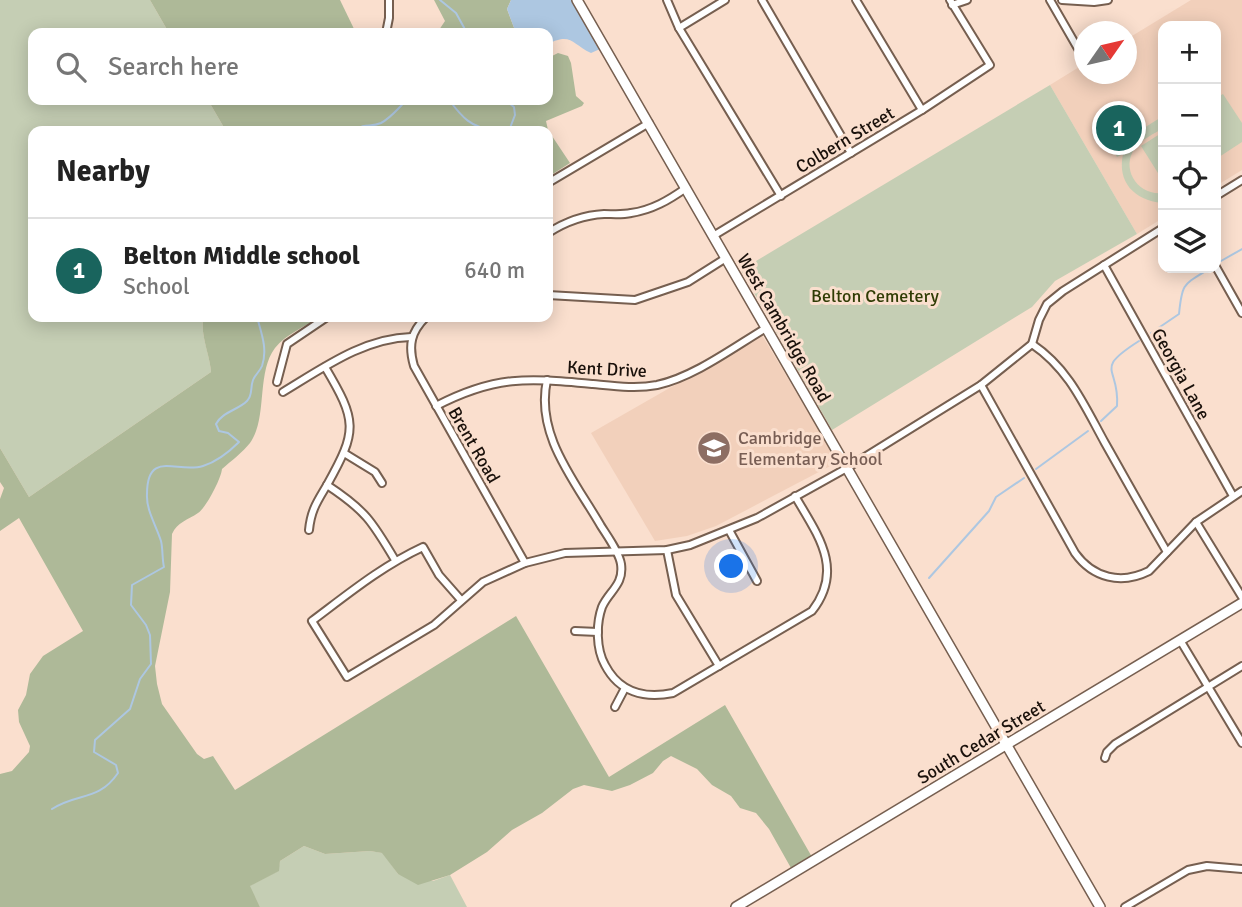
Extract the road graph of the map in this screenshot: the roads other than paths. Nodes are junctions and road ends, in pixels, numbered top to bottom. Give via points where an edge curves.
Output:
1 (389, 0) edge
2 (577, 0) edge
3 (667, 0) edge
4 (725, 0) edge
5 (762, 0) edge
6 (856, 0) edge
7 (967, 0) edge
8 (1051, 0) edge
9 (1062, 0) edge
10 (1108, 0) edge
11 (951, 2) edge
12 (387, 28) edge
13 (679, 28) junction
14 (1074, 41) edge
15 (922, 110) junction
16 (649, 122) junction
17 (851, 153) junction
18 (553, 180) edge
19 (1242, 180) edge
20 (686, 188) junction
21 (1221, 193) edge
22 (781, 196) junction
23 (553, 231) edge
24 (1158, 231) edge
25 (713, 236) junction
26 (726, 258) junction
27 (1104, 265) junction
28 (1219, 273) edge
29 (553, 295) edge
30 (1242, 313) edge
31 (320, 322) edge
32 (422, 322) edge
33 (766, 328) junction
34 (411, 337) junction
35 (1032, 344) junction
36 (325, 367) junction
37 (547, 380) junction
38 (277, 382) dead end
39 (981, 385) junction
40 (283, 392) dead end
41 (436, 406) junction
42 (344, 453) junction
43 (847, 468) junction
44 (382, 483) dead end
45 (327, 485) junction
46 (1242, 491) edge
47 (795, 496) junction
48 (1233, 496) junction
49 (1196, 522) junction
50 (309, 530) dead end
51 (729, 530) junction
52 (667, 550) junction
53 (1167, 552) junction
54 (616, 553) junction
55 (395, 560) junction
56 (525, 563) junction
57 (757, 581) dead end
58 (461, 600) junction
59 (1242, 600) edge
60 (575, 631) dead end
61 (598, 632) junction
62 (1180, 640) junction
63 (719, 666) junction
64 (1242, 666) edge
65 (1208, 687) junction
66 (625, 688) junction
67 (615, 707) dead end
68 (1242, 743) edge
69 (1006, 745) junction
70 (1105, 758) dead end
71 (1242, 869) edge
72 (736, 907) edge
73 (1100, 907) edge
74 (1125, 907) edge

1 - 12 street
2 - 16 street, West Cambridge Road
3 - 13 street
4 - 13 street
5 - 17 street
6 - 15 street
7 - 11 street
8 - 14 street
9 - 10 street
11 - 15 street, Colbern Street via 990,65
13 - 22 street
15 - 17 street, Colbern Street
16 - 18 street
16 - 20 street, West Cambridge Road
17 - 22 street, Colbern Street
19 - 21 street
20 - 23 street via 648,209 583,217
20 - 25 street, West Cambridge Road
22 - 25 street, Colbern Street
24 - 27 street
25 - 26 street, West Cambridge Road
26 - 29 street via 688,282 635,300
26 - 33 street, West Cambridge Road
27 - 35 street via 1047,304
27 - 48 street, Georgia Lane
28 - 30 street
31 - 38 street via 287,344
32 - 34 street
33 - 37 street, Kent Drive via 684,376 658,385
33 - 43 street, West Cambridge Road
34 - 36 street via 375,342
34 - 41 street, Brent Road via 414,366
35 - 39 street
35 - 53 street via 1060,367 1079,392
36 - 40 street
36 - 42 street via 350,414
37 - 41 street, Kent Drive via 487,385
37 - 54 street via 544,410 553,444
39 - 43 street
39 - 53 street via 1086,566 1112,578 1131,578 1149,571
41 - 56 street, Brent Road
42 - 44 street via 375,472
42 - 45 street
43 - 47 street
43 - 69 street, West Cambridge Road
45 - 50 street via 311,513
45 - 55 street via 369,517
46 - 48 street
47 - 51 street
47 - 63 street via 820,539 827,563 821,597 812,611
48 - 49 street
49 - 53 street
49 - 59 street
51 - 52 street
51 - 57 street
52 - 54 street
52 - 63 street via 676,595
54 - 56 street via 578,552
54 - 61 street via 621,564 619,582 602,607
55 - 58 street via 423,547
55 - 58 street via 312,621 347,677 434,625
56 - 58 street via 494,576
59 - 62 street, South Cedar Street
60 - 61 street
61 - 66 street via 605,666
62 - 65 street
62 - 69 street, South Cedar Street
63 - 66 street via 673,693 650,695
64 - 65 street
65 - 68 street
65 - 70 street via 1115,744
66 - 67 street
69 - 72 street, South Cedar Street
69 - 73 street, West Cambridge Road
71 - 74 street via 1207,866 1188,870

